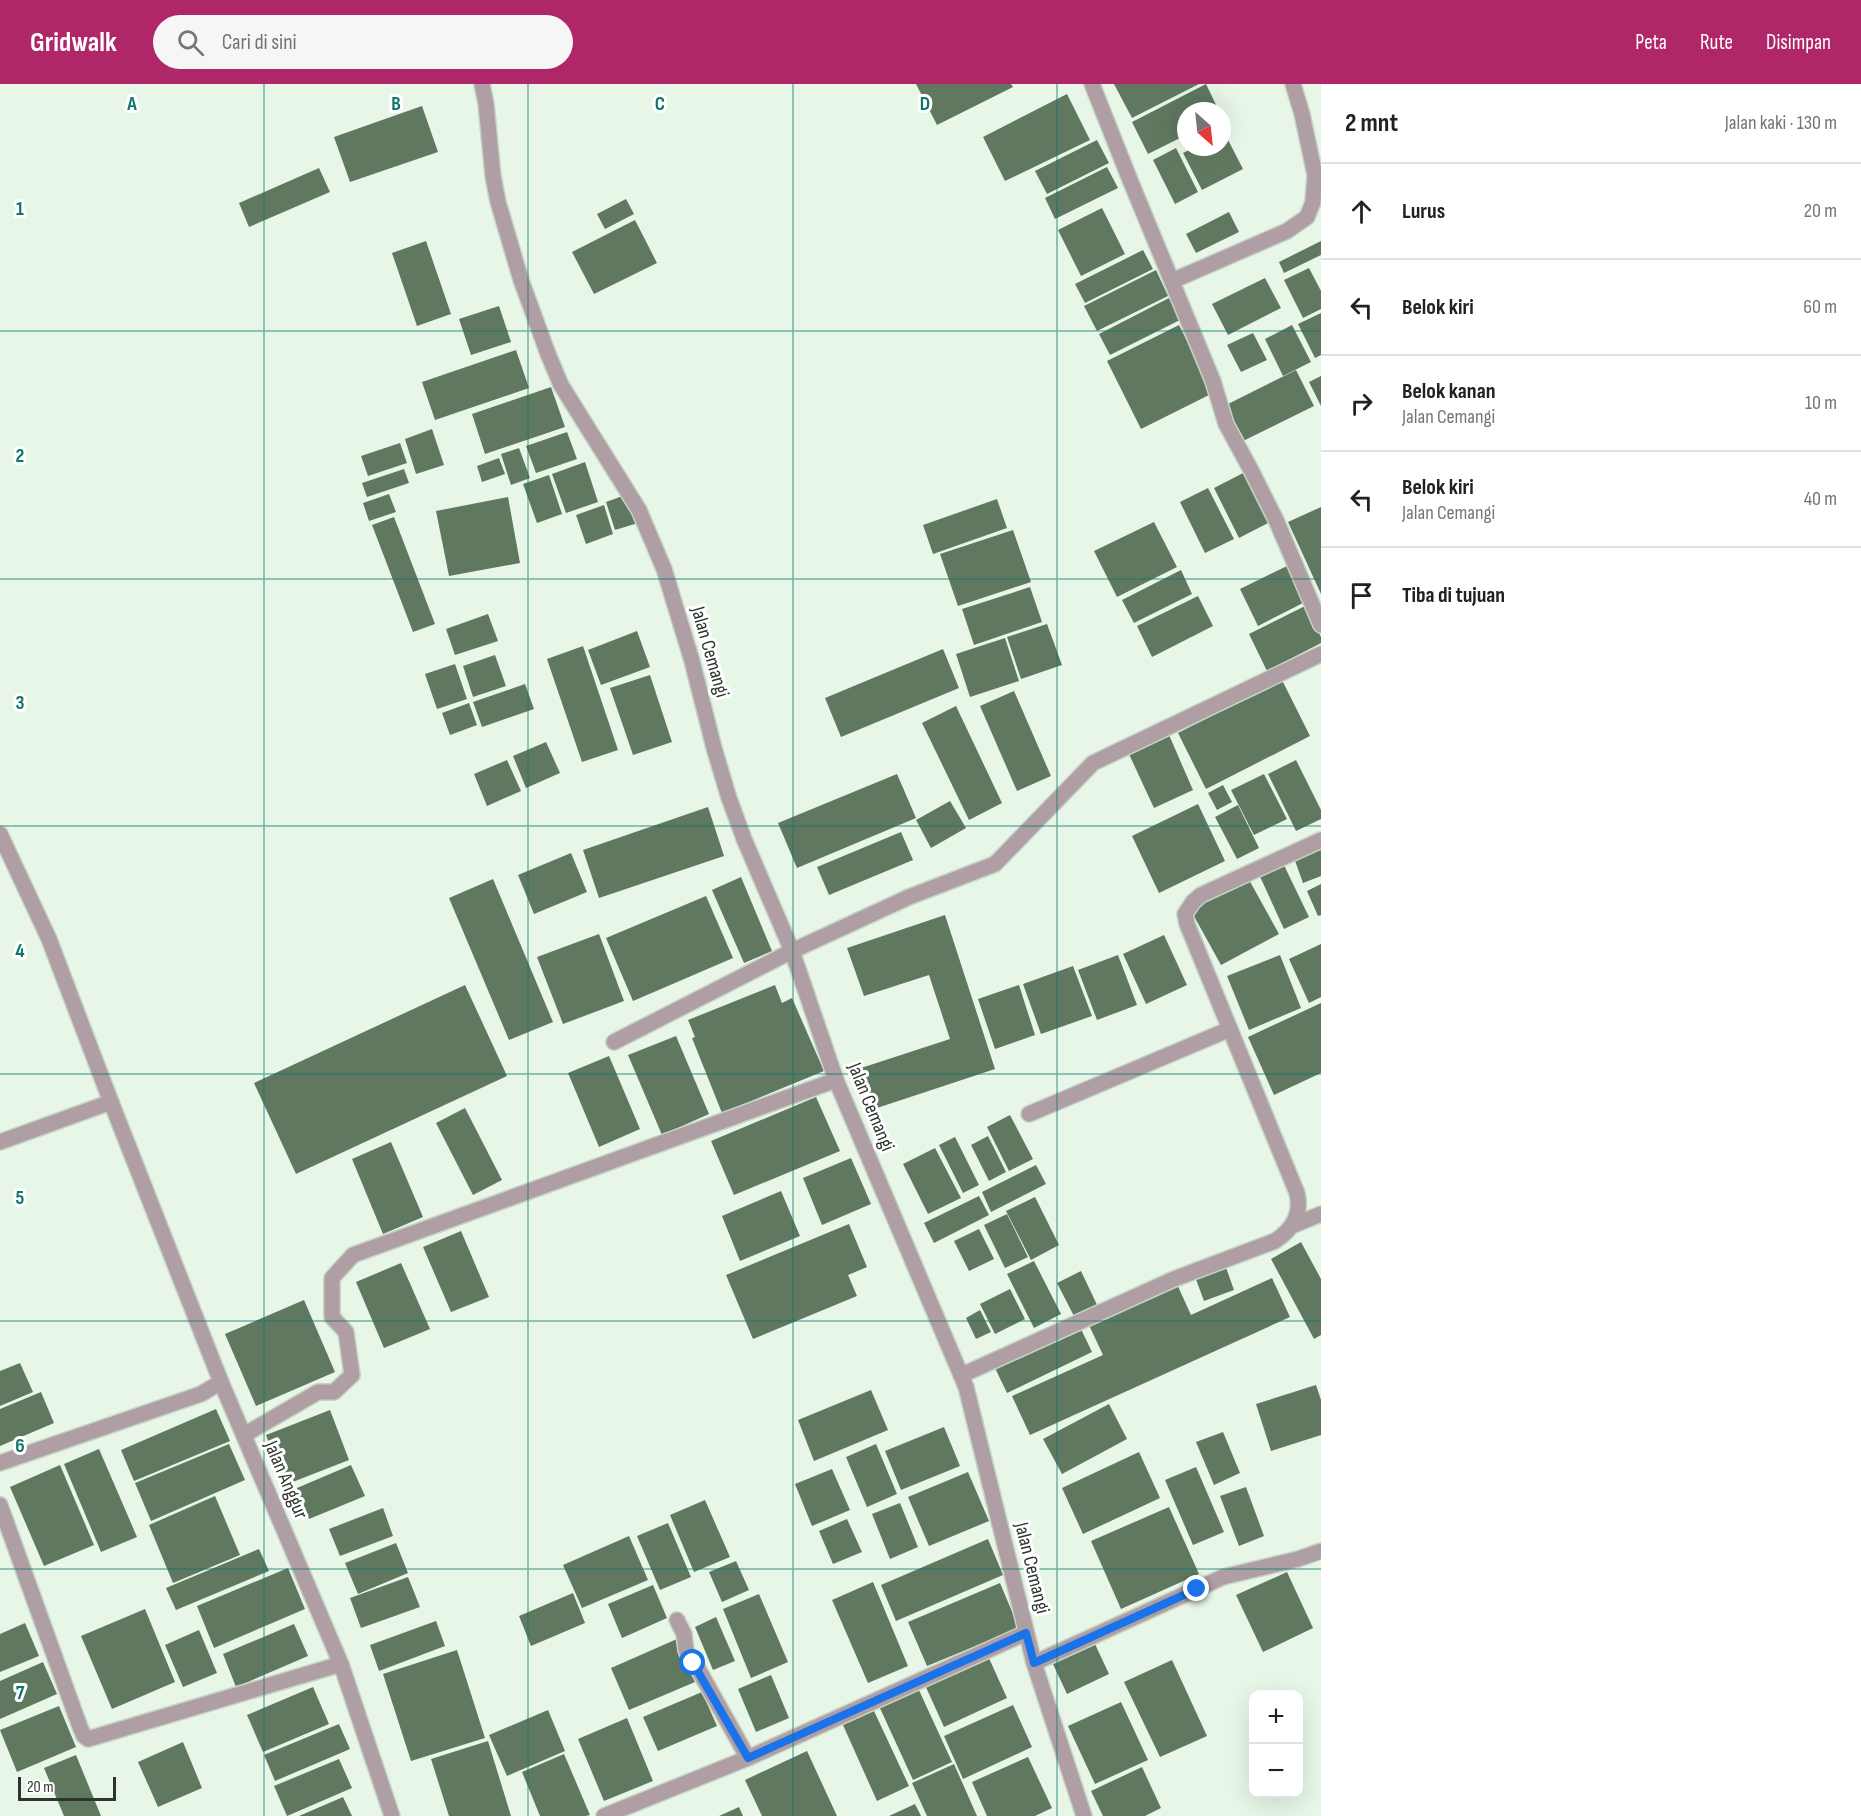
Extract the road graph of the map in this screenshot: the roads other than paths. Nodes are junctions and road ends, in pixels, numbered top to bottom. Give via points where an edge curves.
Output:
1 (482, 84) edge
2 (1092, 84) edge
3 (1293, 84) edge
4 (1172, 281) junction
5 (1321, 626) edge
6 (1321, 654) edge
7 (0, 834) edge
8 (1321, 840) edge
9 (792, 951) junction
10 (1230, 1029) junction
11 (614, 1042) dead end
12 (836, 1080) junction
13 (111, 1102) junction
14 (1029, 1114) dead end
15 (0, 1142) edge
16 (1321, 1214) edge
17 (1294, 1225) junction
18 (962, 1375) junction
19 (221, 1382) junction
20 (244, 1434) junction
21 (0, 1463) edge
22 (0, 1505) edge
23 (1321, 1551) edge
24 (677, 1620) dead end
25 (1026, 1633) junction
26 (1034, 1663) junction
27 (341, 1664) junction
28 (748, 1758) junction
29 (392, 1816) edge
30 (604, 1816) edge
31 (1084, 1816) edge

1 - 9 street, Jalan Cemangi via 498,202 520,280 561,385 639,510 664,569 729,798
2 - 4 street
3 - 4 street via 1315,175 1313,202 1307,217 1287,231
4 - 5 street via 1213,381 1226,424 1276,520
6 - 9 street via 1093,763 995,864 909,897
7 - 13 street, Jalan Anggur via 49,939
8 - 10 street via 1201,895 1185,914
9 - 11 street
9 - 12 street, Jalan Cemangi
10 - 14 street
10 - 17 street via 1297,1192
12 - 18 street, Jalan Cemangi
12 - 20 street via 353,1255 332,1278 332,1317 346,1332 352,1375 334,1392 318,1392
13 - 15 street
13 - 19 street, Jalan Anggur
16 - 17 street
17 - 18 street via 1275,1241 1174,1279
18 - 25 street, Jalan Cemangi
19 - 20 street, Jalan Anggur
19 - 21 street via 201,1394
20 - 27 street, Jalan Anggur
22 - 27 street via 80,1727 88,1739
23 - 26 street via 1223,1577
24 - 28 street via 691,1661
25 - 26 street, Jalan Cemangi
25 - 28 street
26 - 31 street, Jalan Cemangi
27 - 29 street, Jalan Anggur
28 - 30 street

